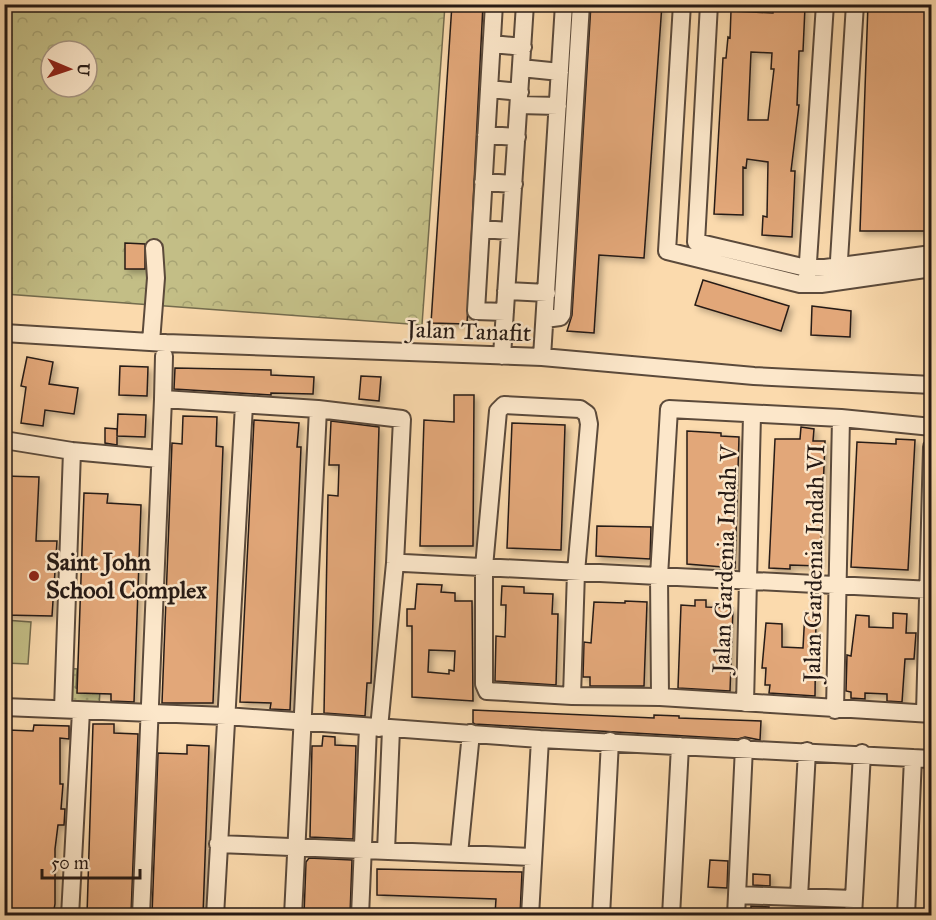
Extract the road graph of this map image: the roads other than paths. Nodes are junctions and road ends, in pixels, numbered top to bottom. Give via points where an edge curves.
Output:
1 (494, 4) edge
2 (525, 4) edge
3 (564, 4) edge
4 (581, 4) edge
5 (682, 4) edge
6 (709, 4) edge
7 (825, 4) edge
8 (855, 4) edge
9 (492, 44) junction
10 (561, 45) junction
11 (523, 47) junction
12 (579, 47) junction
13 (521, 68) junction
14 (560, 72) junction
15 (489, 89) junction
16 (576, 95) junction
17 (519, 99) junction
18 (558, 100) junction
19 (486, 135) junction
20 (517, 137) junction
21 (483, 182) junction
22 (514, 184) junction
23 (481, 229) junction
24 (510, 231) junction
25 (696, 242) junction
26 (154, 248) dead end
27 (667, 251) junction
28 (932, 254) edge
29 (932, 268) edge
30 (838, 273) junction
31 (478, 274) junction
32 (556, 276) junction
33 (808, 276) junction
34 (507, 283) junction
35 (546, 293) junction
36 (505, 312) junction
37 (545, 319) junction
38 (4, 333) edge
39 (151, 342) junction
40 (164, 356) dead end
41 (502, 356) junction
42 (542, 357) junction
43 (932, 385) edge
44 (163, 399) junction
45 (244, 405) junction
46 (318, 409) junction
47 (752, 415) junction
48 (841, 418) junction
49 (932, 427) edge
50 (4, 440) edge
51 (932, 447) edge
52 (72, 451) junction
53 (159, 459) junction
54 (404, 563) dead end
55 (484, 567) junction
56 (576, 572) junction
57 (659, 576) junction
58 (748, 581) junction
59 (837, 585) junction
60 (929, 590) edge
61 (572, 696) junction
62 (660, 697) junction
63 (745, 703) junction
64 (4, 707) edge
65 (63, 710) junction
66 (835, 710) junction
67 (81, 711) junction
68 (928, 713) edge
69 (148, 714) junction
70 (226, 716) junction
71 (304, 723) junction
72 (380, 728) junction
73 (471, 733) junction
74 (540, 739) junction
75 (610, 746) junction
76 (680, 746) junction
77 (744, 747) junction
78 (807, 751) junction
79 (862, 753) junction
80 (913, 758) junction
81 (932, 759) edge
82 (218, 844) junction
83 (297, 847) junction
84 (363, 851) junction
85 (386, 851) junction
86 (459, 854) junction
87 (532, 857) junction
88 (737, 895) junction
89 (799, 897) junction
90 (853, 907) edge
91 (70, 915) edge
92 (141, 915) edge
93 (215, 915) edge
94 (293, 915) edge
95 (360, 915) edge
96 (530, 915) edge
97 (601, 915) edge
98 (670, 915) edge
99 (736, 915) edge
100 (906, 915) edge

1 - 9 street
2 - 11 street
3 - 10 street
4 - 12 street
5 - 27 street
6 - 25 street
7 - 33 street
8 - 30 street
9 - 11 street
9 - 15 street
10 - 12 street
10 - 14 street
11 - 13 street
12 - 16 street
13 - 14 street
13 - 17 street
14 - 18 street
15 - 17 street
15 - 19 street
16 - 18 street
16 - 32 street
17 - 18 street
17 - 20 street
18 - 32 street
19 - 20 street
19 - 21 street
20 - 22 street
21 - 22 street
21 - 23 street
22 - 24 street
23 - 24 street
23 - 31 street
24 - 34 street
25 - 27 street
25 - 33 street
26 - 39 street
27 - 33 street
28 - 30 street
29 - 30 street
30 - 33 street
31 - 34 street
31 - 36 street via 476,311
32 - 35 street
32 - 37 street via 562,314
34 - 35 street
34 - 36 street
35 - 37 street
36 - 41 street
37 - 42 street
38 - 39 street, Jalan Tanafit
39 - 41 street, Jalan Tanafit
40 - 44 street
41 - 42 street, Jalan Tanafit
42 - 43 street, Jalan Tanafit via 754,376
44 - 45 street
44 - 53 street
45 - 46 street
45 - 70 street
46 - 71 street
46 - 72 street via 398,418 403,423
47 - 48 street
47 - 57 street via 669,409
47 - 58 street, Jalan Gardenia Indah V
48 - 49 street
48 - 59 street, Jalan Gardenia Indah VI
50 - 52 street
51 - 60 street
52 - 53 street
52 - 65 street
53 - 69 street
54 - 55 street
55 - 56 street
55 - 56 street via 498,411 504,405 580,409 587,414 590,424
55 - 61 street via 487,691
56 - 57 street
56 - 61 street
57 - 58 street
57 - 62 street
58 - 59 street
58 - 63 street, Jalan Gardenia Indah V
59 - 60 street
59 - 66 street, Jalan Gardenia Indah VI
60 - 68 street
61 - 62 street
62 - 63 street
63 - 66 street
64 - 65 street
65 - 67 street
66 - 68 street
67 - 69 street
67 - 91 street
69 - 70 street
69 - 92 street
70 - 71 street
70 - 82 street
71 - 72 street
71 - 83 street
72 - 73 street
72 - 84 street
72 - 85 street
73 - 74 street
73 - 86 street
74 - 75 street
74 - 87 street
75 - 76 street
75 - 97 street
76 - 77 street
76 - 98 street
77 - 78 street
77 - 88 street
78 - 79 street
78 - 89 street
79 - 80 street
79 - 90 street
80 - 81 street
80 - 100 street
82 - 83 street
82 - 93 street
83 - 84 street
83 - 94 street
84 - 85 street
84 - 95 street
85 - 86 street
86 - 87 street
87 - 96 street
88 - 89 street
88 - 99 street
89 - 90 street

